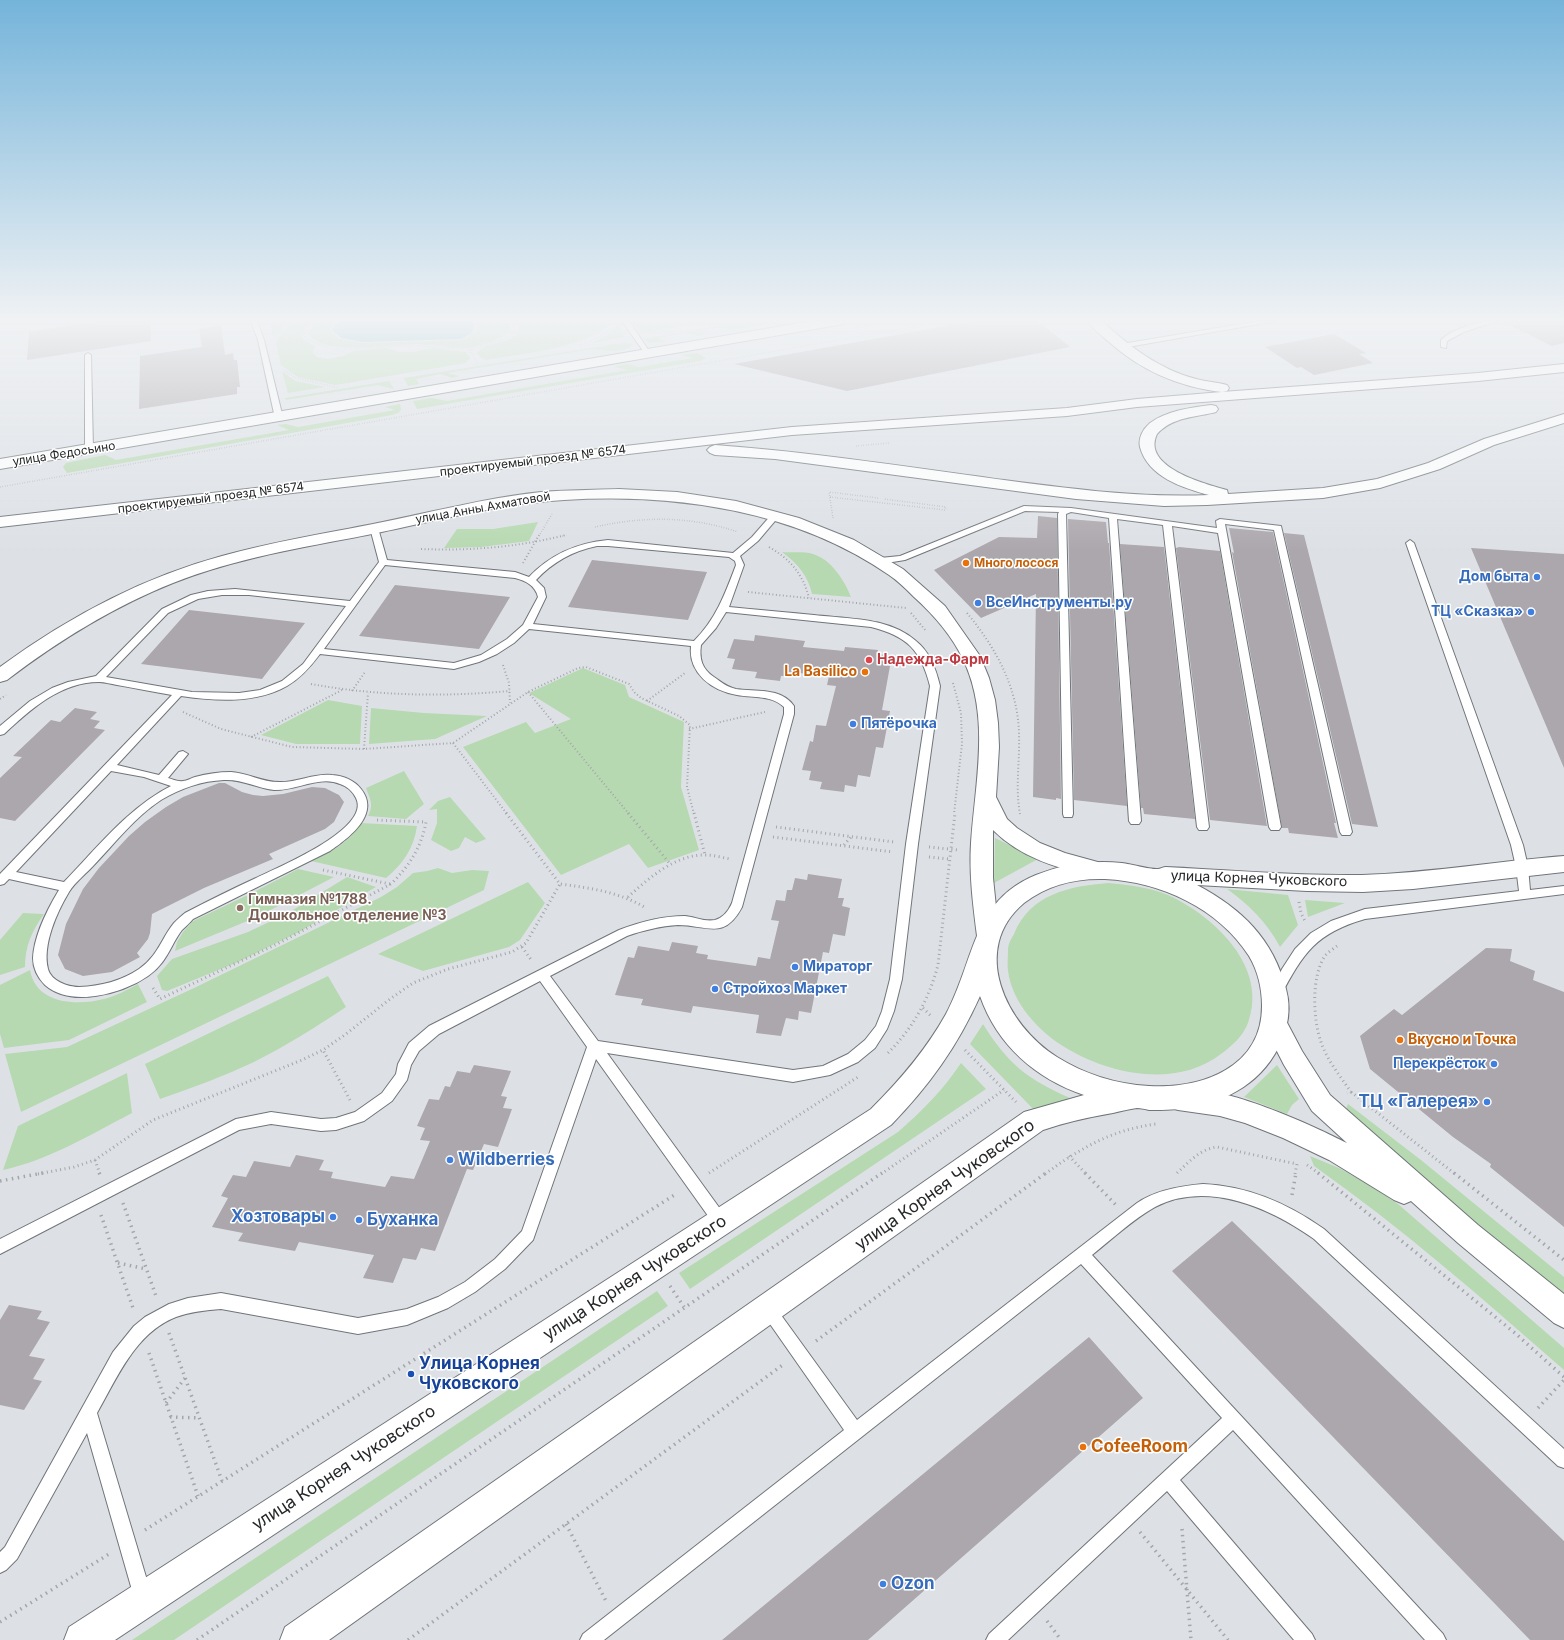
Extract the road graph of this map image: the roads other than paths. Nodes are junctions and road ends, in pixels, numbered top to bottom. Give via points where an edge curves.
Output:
1 (88, 398) edge
2 (274, 398) edge
3 (397, 398) edge
4 (1148, 398) edge
5 (1207, 398) edge
6 (1335, 398) edge
7 (1137, 403) junction
8 (1225, 406) junction
9 (1067, 412) junction
10 (279, 418) junction
11 (1564, 418) edge
12 (641, 448) junction
13 (89, 450) junction
14 (0, 464) edge
15 (1246, 497) junction
16 (1064, 510) junction
17 (776, 515) junction
18 (1114, 516) junction
19 (0, 522) edge
20 (1167, 523) junction
21 (374, 528) junction
22 (1222, 531) junction
23 (1410, 543) dead end
24 (734, 556) junction
25 (880, 561) junction
26 (383, 562) junction
27 (531, 580) junction
28 (352, 604) junction
29 (724, 609) junction
30 (527, 626) junction
31 (696, 644) junction
32 (318, 650) junction
33 (0, 676) edge
34 (99, 679) junction
35 (180, 692) junction
36 (0, 732) edge
37 (183, 754) dead end
38 (109, 767) junction
39 (161, 778) junction
40 (182, 785) junction
41 (985, 796) junction
42 (1068, 814) dead end
43 (1135, 821) dead end
44 (1204, 827) dead end
45 (1274, 827) dead end
46 (1346, 832) dead end
47 (1564, 864) edge
48 (1522, 867) junction
49 (1097, 870) junction
50 (1145, 875) junction
51 (3, 877) edge
52 (66, 887) junction
53 (1564, 890) edge
54 (1525, 894) junction
55 (986, 943) junction
56 (542, 974) junction
57 (1275, 995) junction
58 (1274, 1022) junction
59 (594, 1046) junction
60 (1135, 1097) junction
61 (1172, 1098) junction
62 (721, 1222) junction
63 (1468, 1234) junction
64 (0, 1247) edge
65 (1081, 1254) junction
66 (768, 1309) junction
67 (1564, 1313) edge
68 (89, 1413) junction
69 (1233, 1419) junction
70 (855, 1432) junction
71 (1564, 1460) edge
72 (1174, 1486) junction
73 (0, 1564) edge
74 (144, 1599) junction
75 (82, 1640) edge
76 (298, 1640) edge
77 (589, 1640) edge
78 (995, 1640) edge
79 (1306, 1640) edge
80 (1437, 1640) edge

1 - 13 lane
2 - 10 lane
3 - 10 main road, улица Федосьино
4 - 7 main road
5 - 7 main road, проектируемый проезд № 6574
6 - 8 main road, проектируемый проезд № 6574
7 - 9 main road, проектируемый проезд № 6574
8 - 9 main road, проектируемый проезд № 6574 via 1128,412
8 - 15 main road via 1178,416 1159,424 1148,436 1147,450 1157,465 1177,478 1205,489
9 - 12 main road, проектируемый проезд № 6574 via 792,431
10 - 13 main road, улица Федосьино
11 - 15 main road via 1489,442 1434,466 1380,483 1323,492
12 - 15 main road via 775,454 1119,498 1164,501
12 - 19 main road, проектируемый проезд № 6574
13 - 14 main road, улица Федосьино
16 - 18 lane
16 - 25 lane via 1024,508 902,558
16 - 42 lane via 1062,514
17 - 21 street, улица Анны Ахматовой via 682,497 631,493 589,494 522,499
17 - 24 lane via 755,539
17 - 25 street, улица Анны Ахматовой via 832,536
18 - 20 lane
18 - 43 lane
20 - 22 lane
20 - 44 lane
21 - 26 lane
21 - 33 street, улица Анны Ахматовой via 241,556 194,570 145,589 73,625
22 - 45 lane
22 - 46 lane via 1220,521 1278,528
23 - 48 lane via 1517,845
24 - 27 lane via 597,543 568,551 554,559
24 - 29 lane via 740,561 740,565
25 - 41 street, улица Анны Ахматовой via 915,587 941,613 962,640 975,663 981,677 987,707
26 - 27 lane via 516,575
26 - 28 lane
27 - 30 lane via 539,587 542,597
28 - 32 lane
28 - 34 lane via 234,591 201,595 165,611
29 - 31 lane via 713,627
29 - 59 lane via 888,627 913,641 927,660 936,686 896,979 888,1011 874,1039 853,1058 825,1071 793,1076
30 - 31 lane
30 - 32 lane via 506,646 494,653 454,666
31 - 56 lane via 694,654 697,664 703,674 716,685 729,690 772,695 789,706 789,714 735,911 729,918 716,925 686,921 639,927
32 - 35 lane via 306,666 291,679 265,691 224,698
34 - 35 lane
34 - 36 lane via 66,686 43,696
35 - 38 lane
37 - 39 lane
38 - 39 lane
38 - 51 lane
39 - 40 lane
40 - 52 lane via 157,798 132,818
40 - 52 lane via 203,779 232,776 244,777 265,785 281,786 313,779 338,779 351,784 362,796 363,804 358,819 337,841 188,916 178,927 161,956 144,972 122,984 97,991 74,992 55,986 43,975 39,959 41,944 54,908
41 - 49 street, улица Анны Ахматовой via 1000,824 1022,842 1044,854
41 - 55 street, улица Анны Ахматовой via 981,853
47 - 48 main road, улица Корнея Чуковского
48 - 50 main road, улица Корнея Чуковского via 1391,882 1294,883
48 - 54 lane
49 - 50 main road, улица Корнея Чуковского
49 - 55 main road, улица Корнея Чуковского via 1067,873 1028,888 999,914
50 - 57 main road, улица Корнея Чуковского via 1191,891 1243,930 1268,968
51 - 52 lane
53 - 54 lane
54 - 57 lane via 1364,914 1335,924 1320,934 1294,959
55 - 60 main road, улица Корнея Чуковского via 984,962 990,995 1000,1016 1020,1042 1048,1064 1080,1082
55 - 62 main road, улица Корнея Чуковского via 973,986 949,1034 928,1066 897,1101 881,1117
56 - 59 lane
56 - 64 lane via 434,1030 422,1039 409,1055 402,1076 387,1097 359,1117 336,1124 321,1125 271,1118 236,1125
57 - 58 main road, улица Корнея Чуковского
58 - 61 main road, улица Корнея Чуковского via 1265,1047 1247,1069 1235,1078 1206,1092
58 - 63 street via 1321,1103
59 - 62 lane
59 - 68 lane via 528,1235 500,1264 470,1288 443,1303 407,1317 358,1326 221,1301 178,1307 162,1314 128,1344
60 - 61 main road, улица Корнея Чуковского
60 - 66 main road, улица Корнея Чуковского via 1086,1105 1034,1121
61 - 63 street via 1219,1105 1297,1130 1348,1156
62 - 74 main road, улица Корнея Чуковского
63 - 67 street
65 - 69 lane
65 - 70 lane
65 - 71 lane via 1150,1202 1174,1193 1204,1190 1233,1193 1258,1200 1289,1214 1319,1234
66 - 70 lane
66 - 76 main road, улица Корнея Чуковского
68 - 73 lane via 11,1553
68 - 74 lane
69 - 72 lane
69 - 80 lane
70 - 77 lane
72 - 78 lane via 1127,1517
72 - 79 lane
74 - 75 main road, улица Корнея Чуковского

